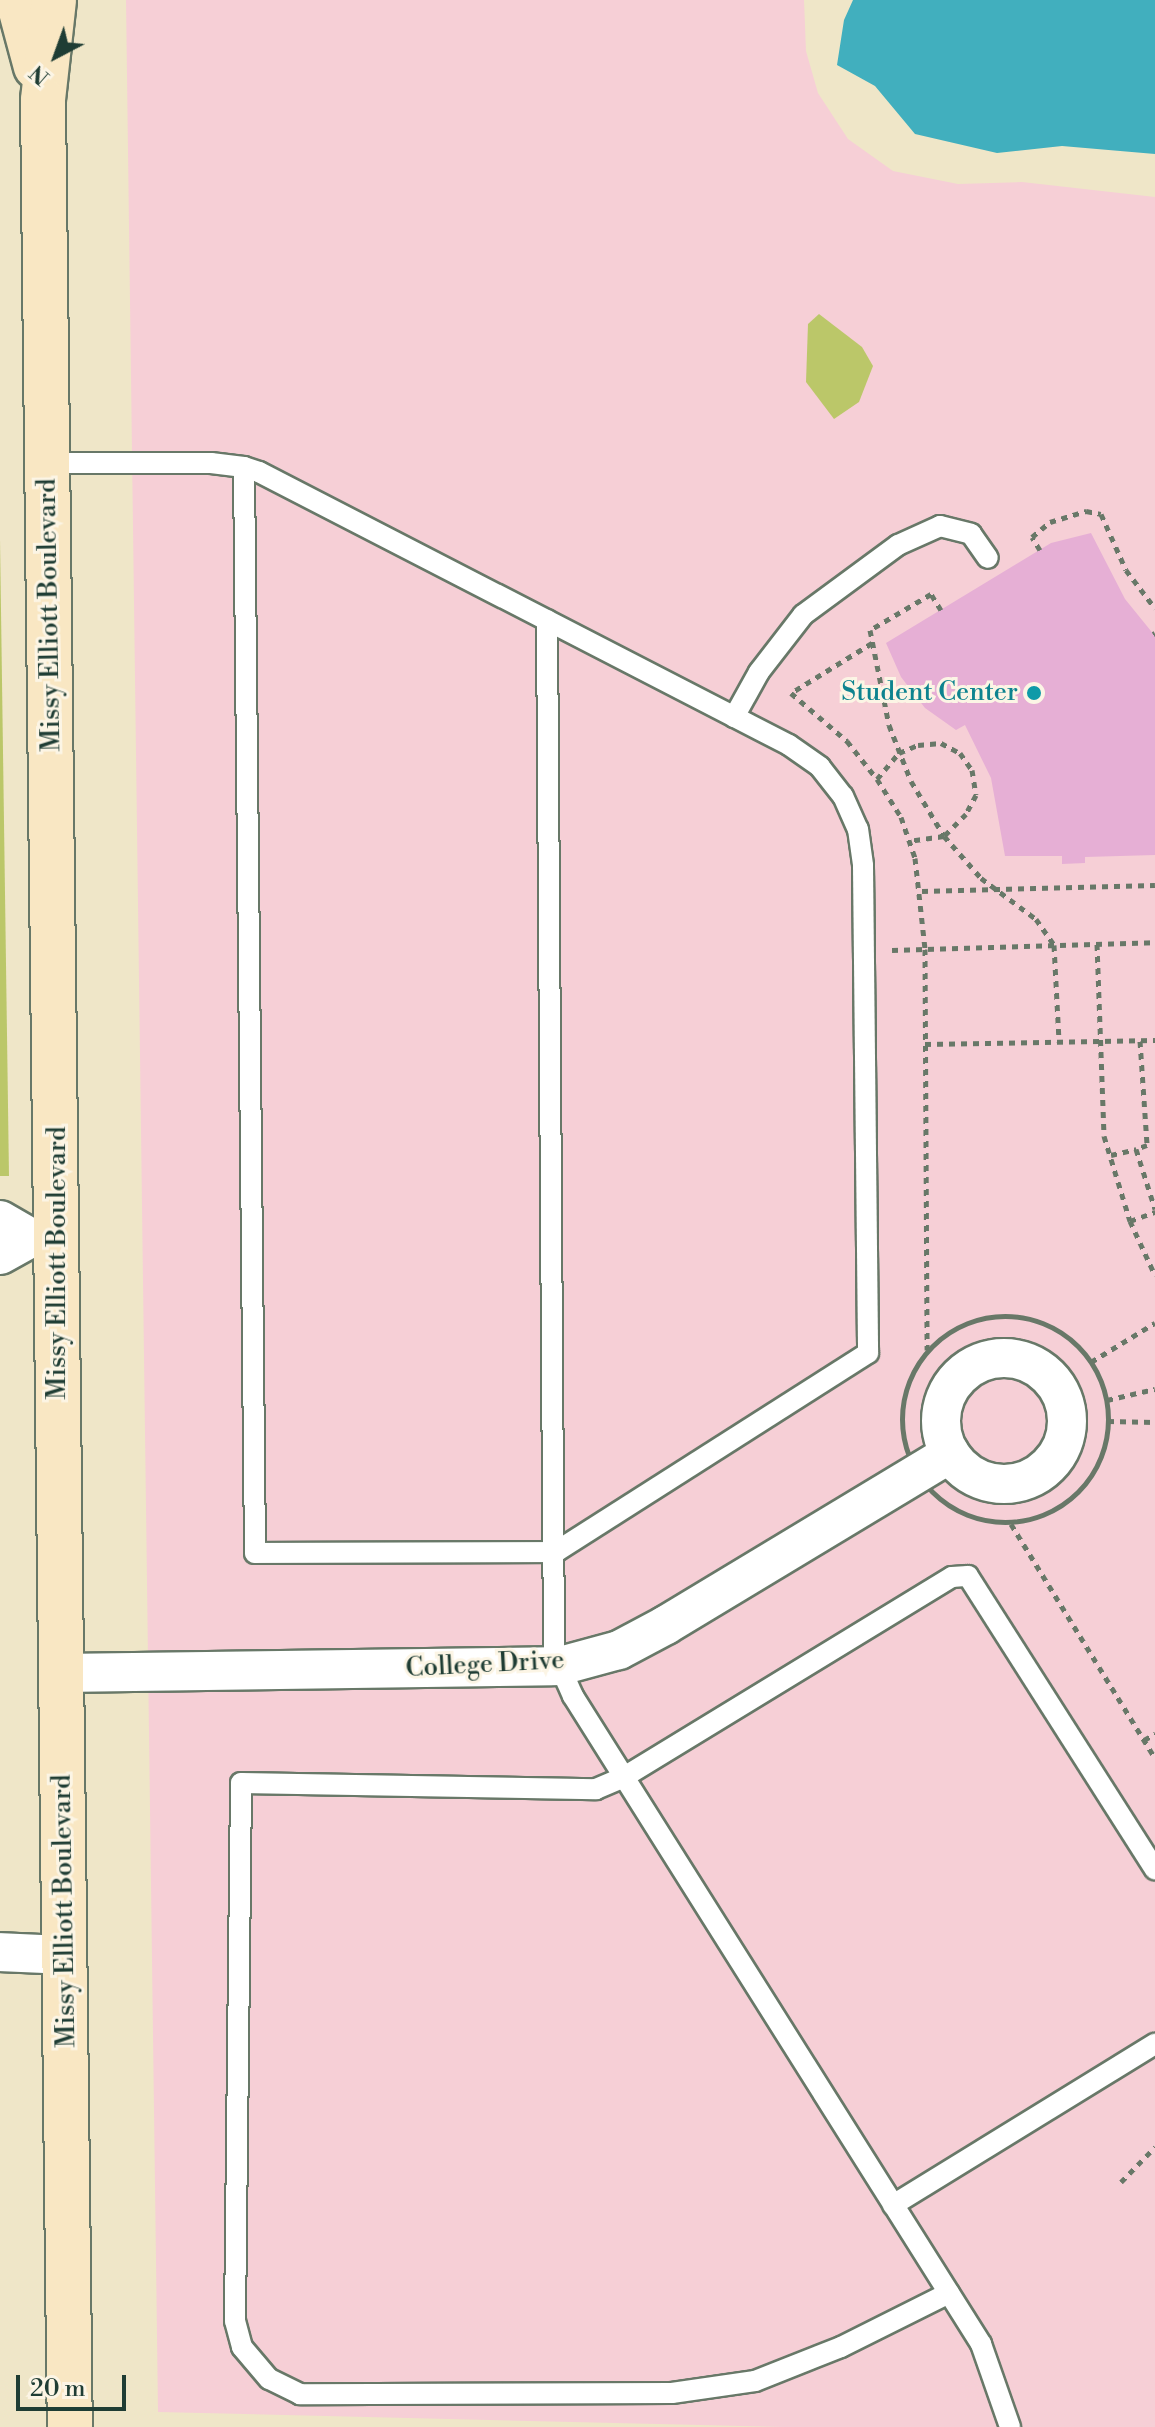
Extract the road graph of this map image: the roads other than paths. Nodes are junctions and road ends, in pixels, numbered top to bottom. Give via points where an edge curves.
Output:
1 (18, 0) edge
2 (54, 0) edge
3 (43, 100) junction
4 (47, 463) junction
5 (244, 467) junction
6 (988, 558) dead end
7 (547, 620) junction
8 (734, 717) junction
9 (22, 1238) edge
10 (950, 1454) dead end
11 (556, 1552) junction
12 (560, 1666) junction
13 (61, 1673) junction
14 (624, 1777) junction
15 (1155, 1869) edge
16 (0, 1952) edge
17 (66, 1955) junction
18 (1155, 2044) edge
19 (893, 2205) junction
20 (949, 2293) junction
21 (70, 2427) edge
22 (1010, 2427) edge

1 - 3 street, Missy Elliott Boulevard
2 - 3 street, Missy Elliott Boulevard
3 - 4 street, Missy Elliott Boulevard
4 - 5 lane
4 - 9 street, Missy Elliott Boulevard
5 - 7 lane
5 - 11 lane via 255,1553
6 - 8 lane via 971,534 940,526 898,545 803,615 759,672
7 - 8 lane
7 - 11 lane
8 - 11 lane via 820,767 843,796 858,829 868,1353
9 - 13 street, Missy Elliott Boulevard
10 - 12 street, College Drive via 666,1625 619,1650
11 - 12 lane via 554,1653
12 - 13 street, College Drive
12 - 14 lane
13 - 17 street, Missy Elliott Boulevard
14 - 15 lane via 952,1577 968,1576
14 - 19 lane
14 - 20 lane via 596,1789 241,1783 235,2321 242,2347 269,2379 300,2394 672,2393 755,2381 841,2347
16 - 17 street
17 - 21 street, Missy Elliott Boulevard
18 - 19 lane
19 - 20 lane
20 - 22 lane via 981,2344

